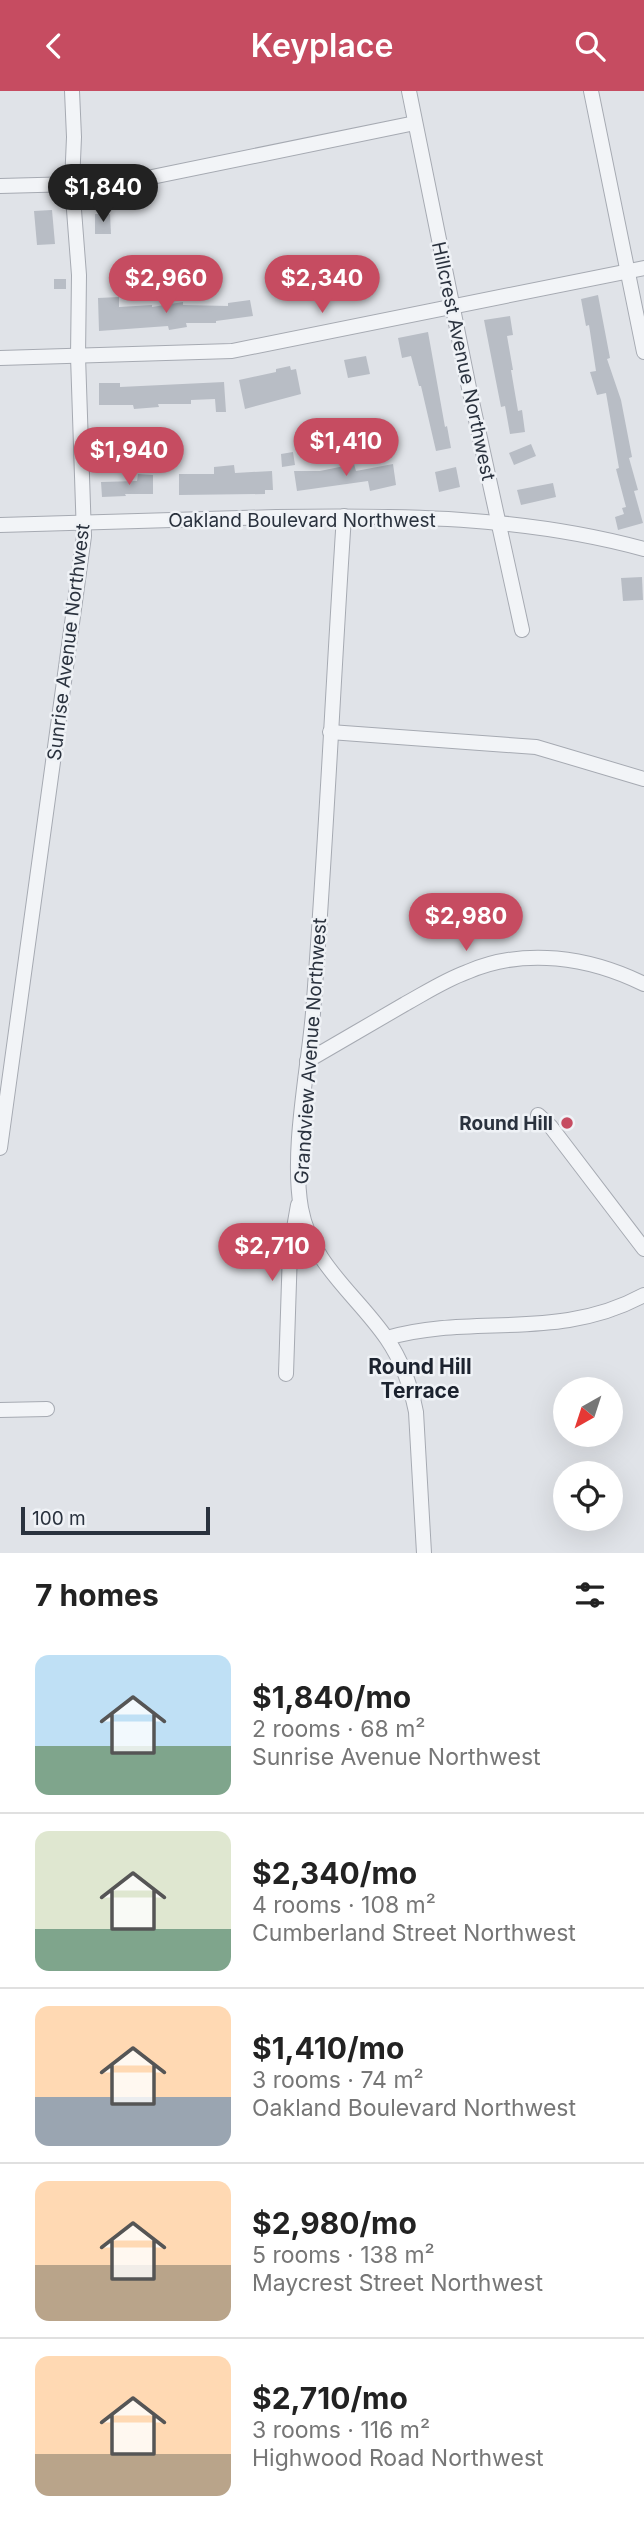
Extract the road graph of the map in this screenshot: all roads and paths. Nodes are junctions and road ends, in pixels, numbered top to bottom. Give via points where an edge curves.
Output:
1 (72, 91) edge
2 (409, 91) edge
3 (591, 91) edge
4 (415, 123) junction
5 (72, 184) junction
6 (0, 186) edge
7 (644, 268) edge
8 (628, 271) junction
9 (453, 307) junction
10 (644, 352) edge
11 (78, 356) junction
12 (0, 358) edge
13 (344, 516) junction
14 (84, 523) junction
15 (497, 523) junction
16 (0, 525) edge
17 (644, 549) edge
18 (522, 630) dead end
19 (330, 732) junction
20 (644, 779) edge
21 (644, 984) edge
22 (307, 1061) junction
23 (538, 1115) dead end
24 (0, 1148) edge
25 (300, 1197) junction
26 (644, 1249) edge
27 (644, 1295) edge
28 (387, 1338) junction
29 (286, 1374) dead end
30 (47, 1409) dead end
31 (0, 1410) edge
32 (424, 1553) edge

1 - 5 street, Sunrise Avenue Northwest
2 - 4 street, Hillcrest Avenue Northwest
3 - 8 street
4 - 5 street via 148,178
4 - 9 street, Hillcrest Avenue Northwest
5 - 6 street
5 - 11 street, Sunrise Avenue Northwest via 78,244
7 - 8 street
8 - 9 street
8 - 10 street
9 - 11 street via 232,351
9 - 15 street, Hillcrest Avenue Northwest
11 - 12 street
11 - 14 street, Sunrise Avenue Northwest
13 - 14 street, Oakland Boulevard Northwest
13 - 15 street, Oakland Boulevard Northwest
13 - 19 street, Grandview Avenue Northwest
14 - 16 street, Oakland Boulevard Northwest
14 - 24 street, Sunrise Avenue Northwest
15 - 17 street, Oakland Boulevard Northwest
15 - 18 street, Hillcrest Avenue Northwest
19 - 20 street via 537,747
19 - 22 street, Grandview Avenue Northwest
21 - 22 street via 578,960 539,957 492,964 448,981
22 - 25 street, Grandview Avenue Northwest
23 - 26 street
25 - 28 street, Grandview Avenue Northwest via 305,1225 321,1259
25 - 29 street via 290,1251
27 - 28 street via 590,1316 556,1322 425,1329
28 - 32 street, Grandview Avenue Northwest via 403,1368 416,1412
30 - 31 street

